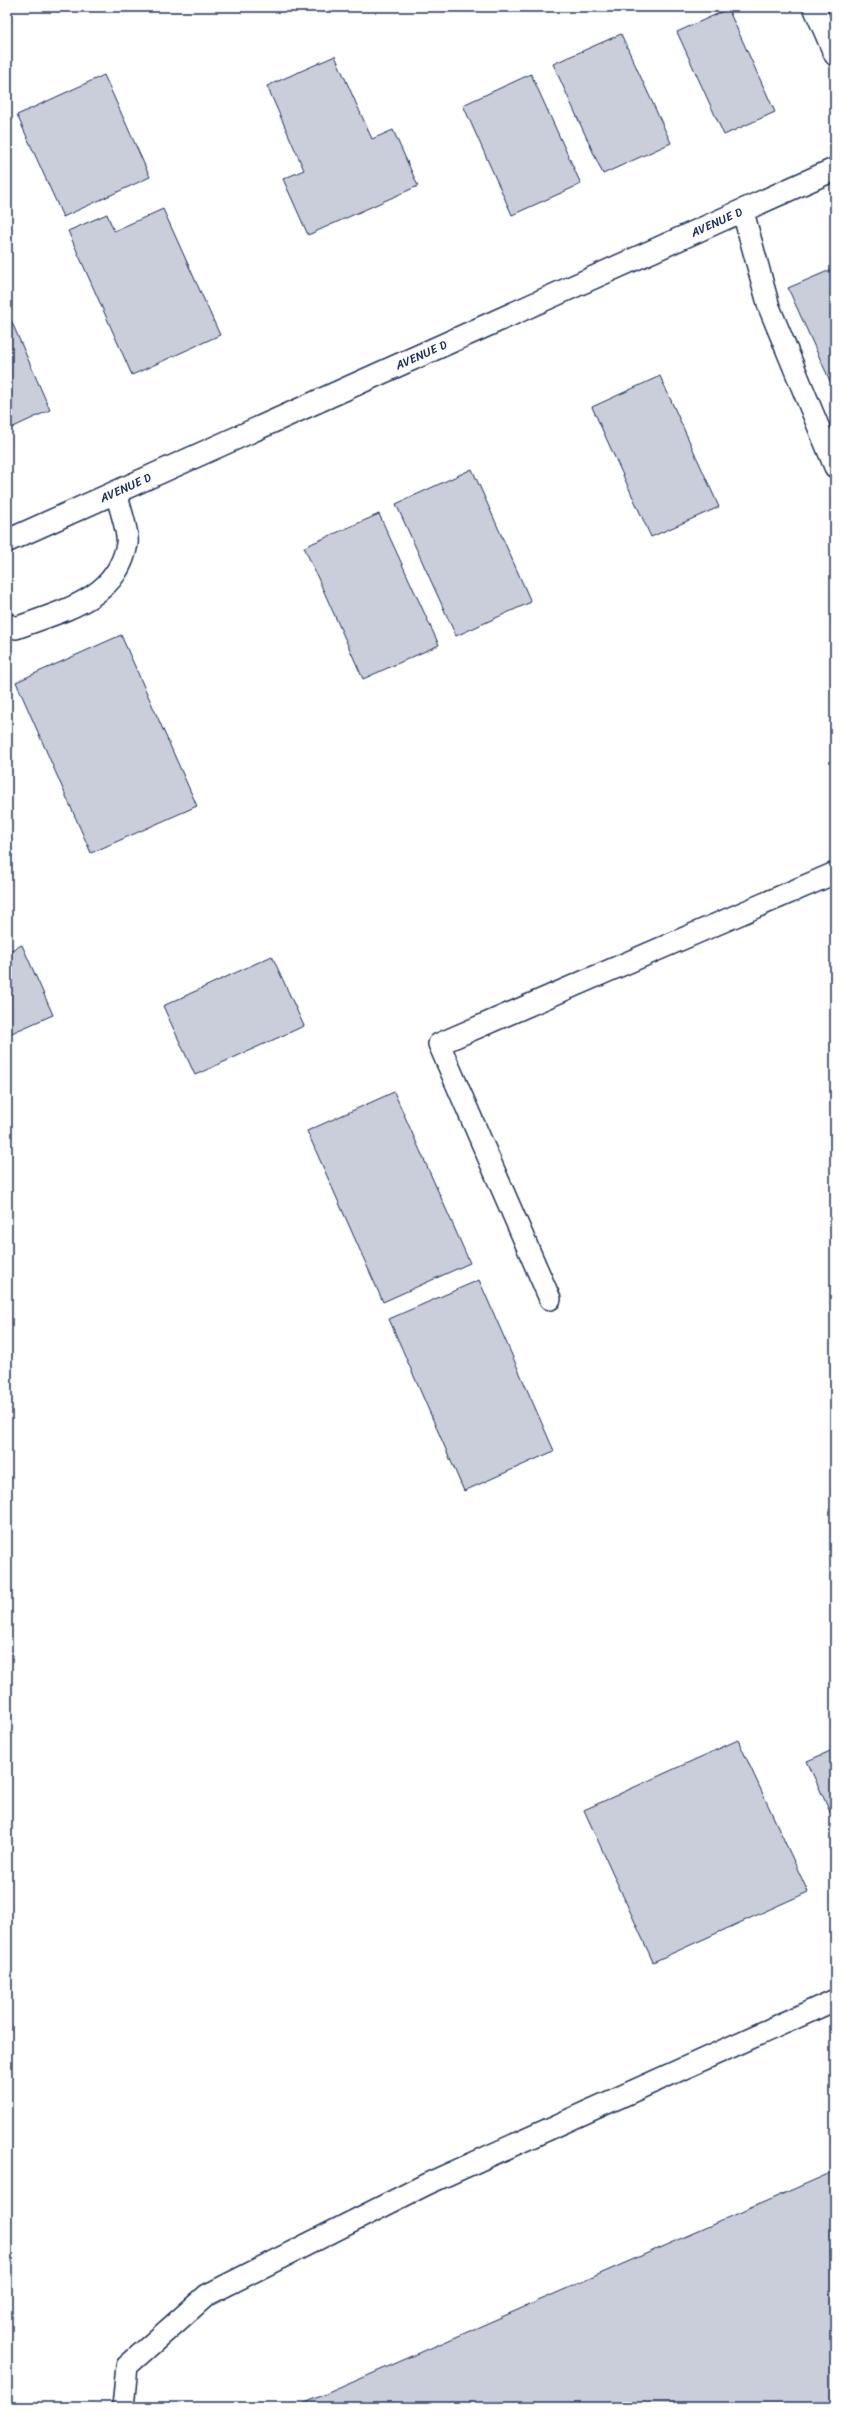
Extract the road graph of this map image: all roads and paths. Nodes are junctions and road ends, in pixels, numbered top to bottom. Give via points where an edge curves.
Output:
1 (814, 7) edge
2 (835, 55) edge
3 (835, 169) edge
4 (743, 212) junction
5 (835, 467) edge
6 (116, 493) junction
7 (7, 541) edge
8 (7, 624) edge
9 (835, 873) edge
10 (550, 1299) dead end
11 (835, 2000) edge
12 (123, 2407) edge

1 - 2 lane
3 - 4 street, AVENUE D
4 - 5 lane via 769,307
4 - 6 street, AVENUE D
6 - 7 street, AVENUE D
6 - 8 lane via 127,543 116,576 89,600 16,628
9 - 10 lane via 439,1044
11 - 12 lane via 427,2184 207,2295 127,2366

